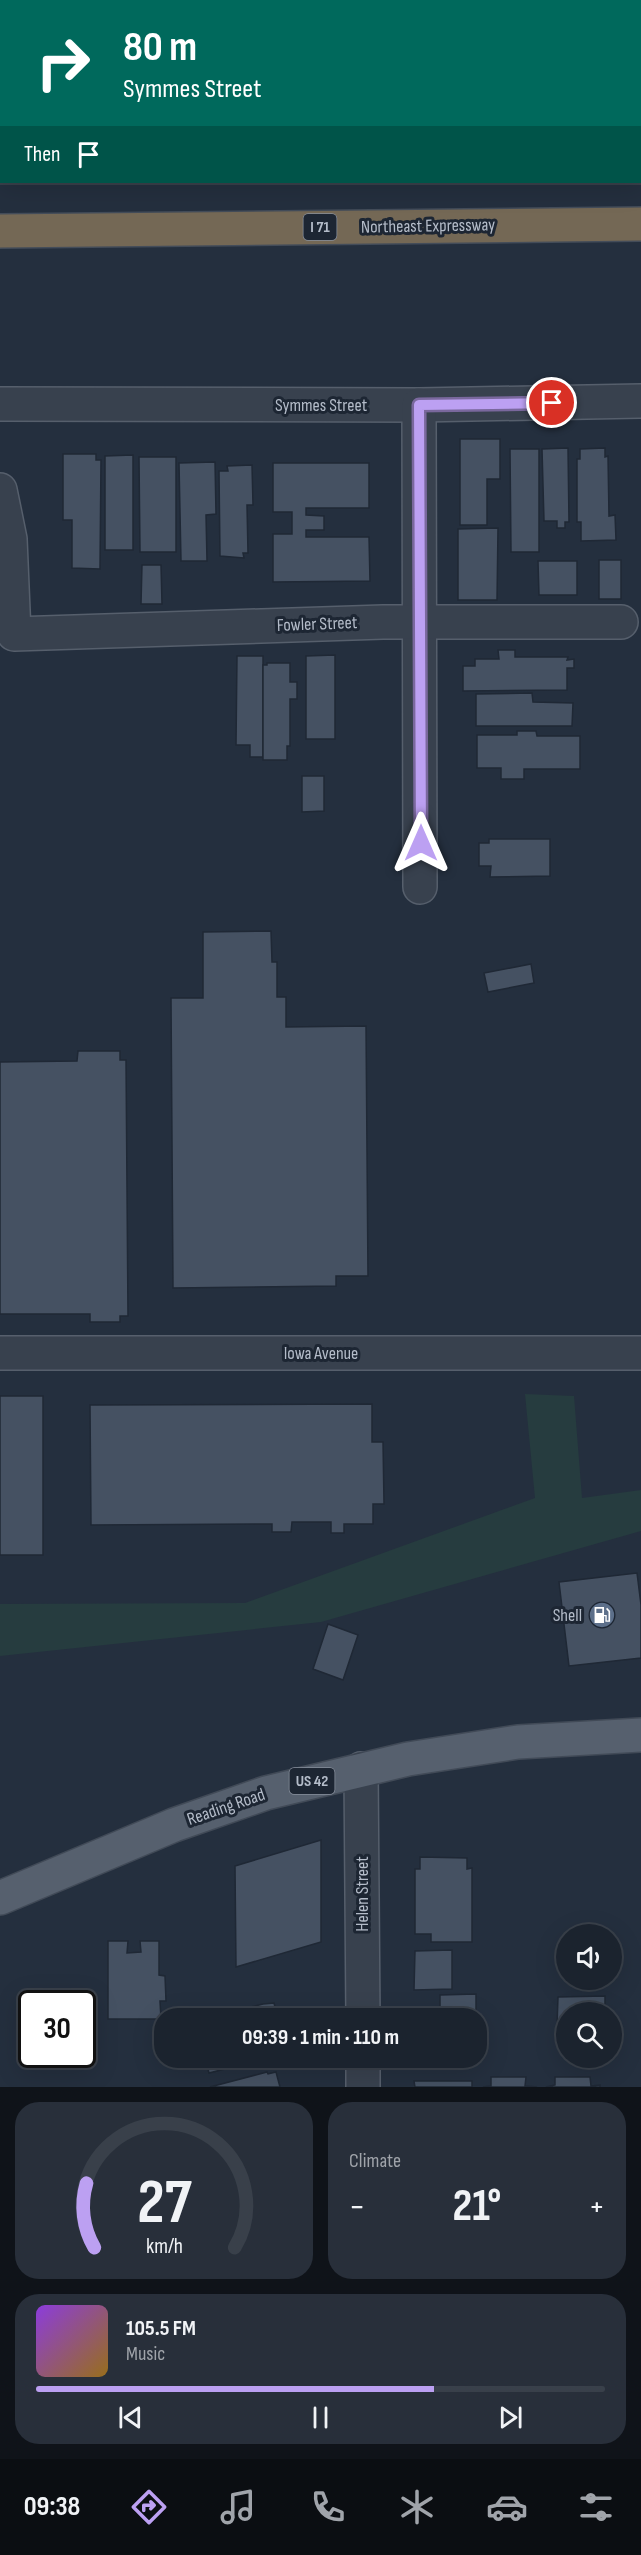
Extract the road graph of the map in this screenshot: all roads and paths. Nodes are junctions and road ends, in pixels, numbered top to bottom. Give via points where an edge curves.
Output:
1 (641, 224) edge
2 (0, 231) edge
3 (641, 401) edge
4 (0, 404) edge
5 (419, 405) junction
6 (0, 490) edge
7 (420, 622) junction
8 (621, 622) dead end
9 (420, 887) dead end
10 (0, 1353) edge
11 (641, 1353) edge
12 (641, 1735) edge
13 (362, 1769) junction
14 (0, 1898) edge
15 (363, 2008) edge
16 (363, 2068) edge
17 (363, 2087) edge

1 - 2 highway, Northeast Expressway / I 71
3 - 5 street, Symmes Street
4 - 5 street, Symmes Street
5 - 7 street
6 - 7 street, Fowler Street via 10,539 14,634
7 - 8 street, Fowler Street
7 - 9 street
10 - 11 street, Iowa Avenue
12 - 13 main road, Reading Road / US 42 via 518,1742
13 - 14 main road, Reading Road / US 42 via 266,1793 174,1825
13 - 15 street, Helen Street
16 - 17 street

